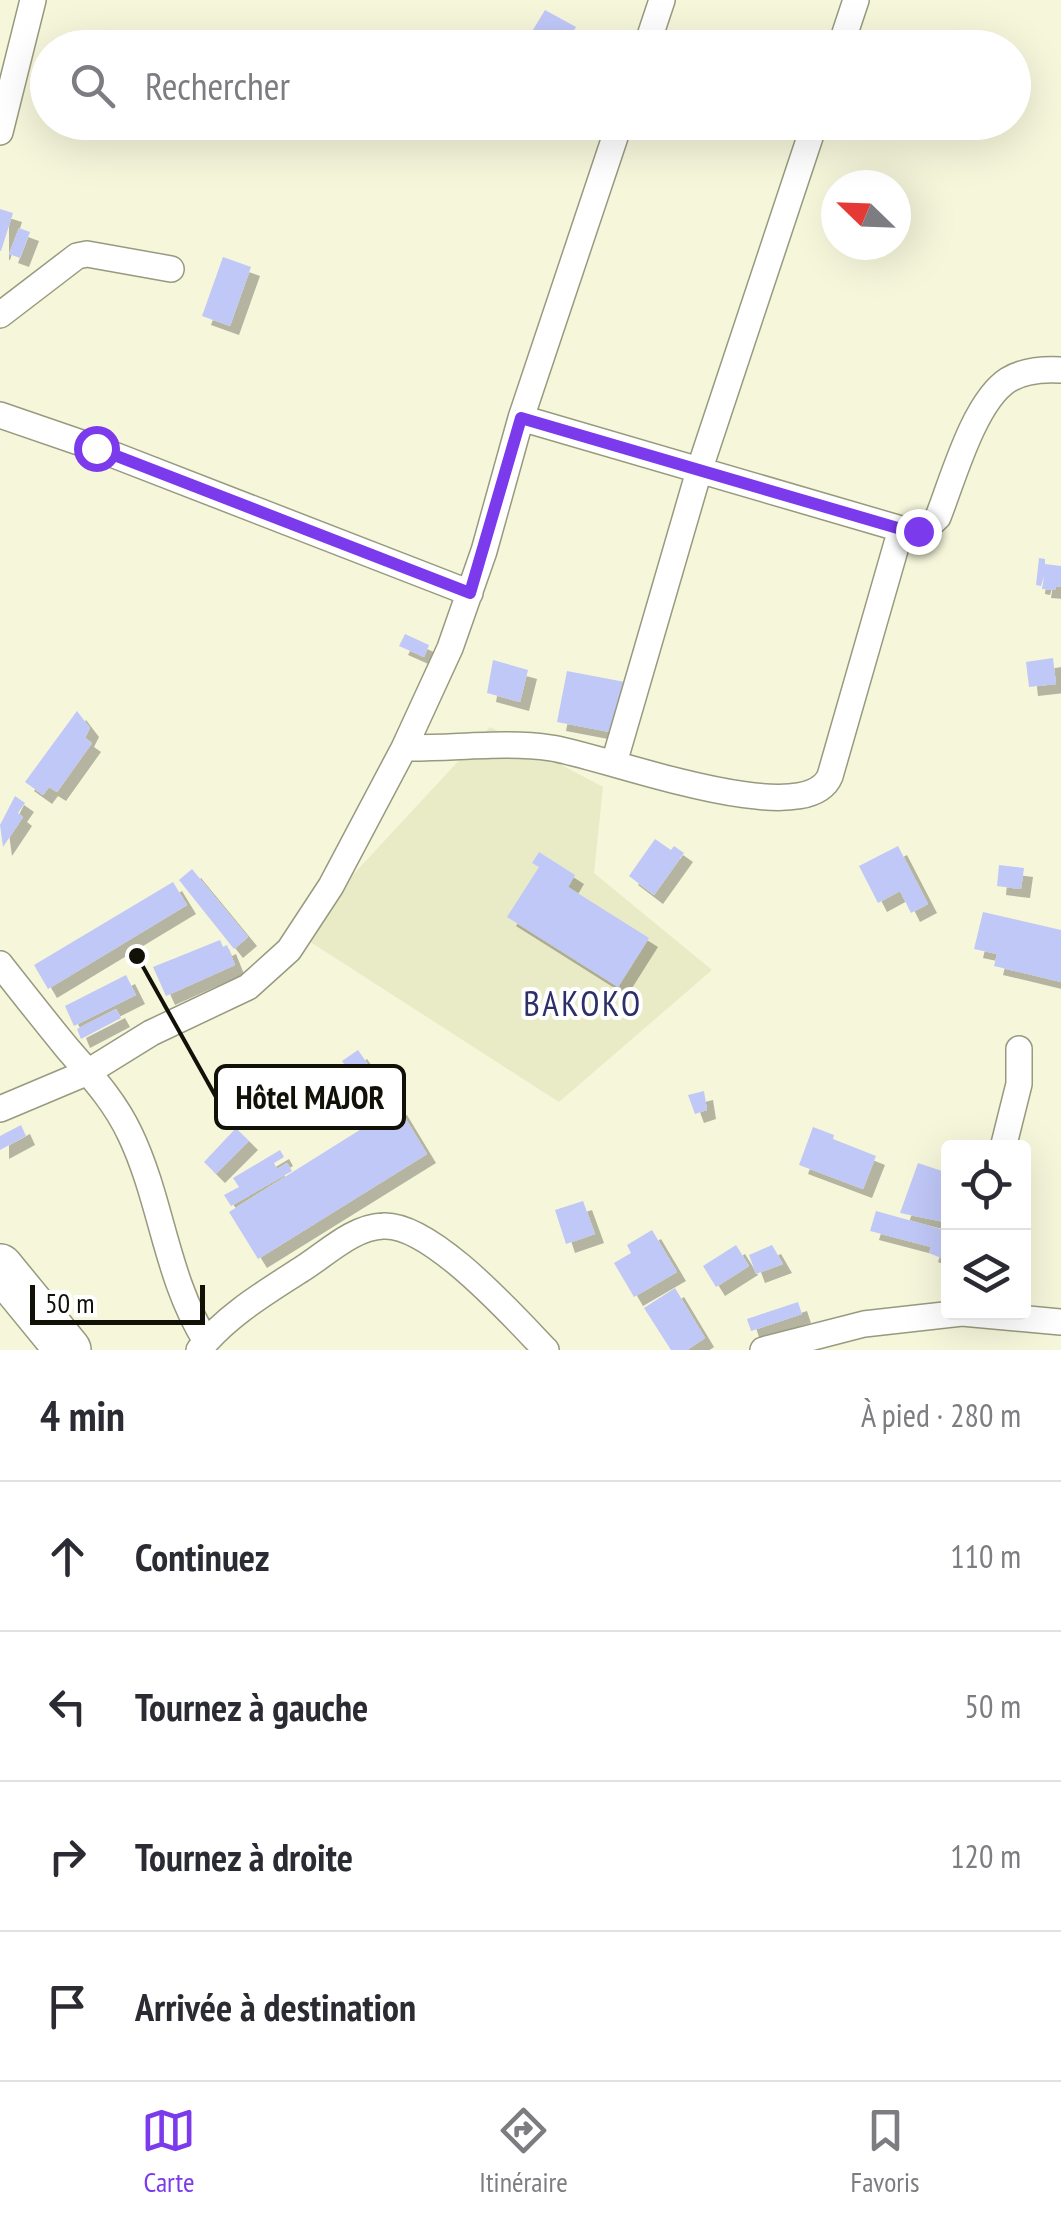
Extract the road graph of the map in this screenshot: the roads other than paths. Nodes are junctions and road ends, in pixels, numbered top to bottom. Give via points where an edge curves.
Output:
1 (33, 0) edge
2 (662, 0) edge
3 (856, 0) edge
4 (652, 30) edge
5 (846, 30) edge
6 (0, 132) edge
7 (614, 140) edge
8 (809, 140) edge
9 (171, 268) dead end
10 (0, 315) edge
11 (1061, 370) edge
12 (0, 415) edge
13 (521, 418) junction
14 (699, 471) junction
15 (901, 529) junction
16 (470, 593) junction
17 (404, 748) junction
18 (614, 762) junction
19 (0, 964) edge
20 (1019, 1049) dead end
21 (88, 1072) junction
22 (0, 1109) edge
23 (1005, 1140) edge
24 (0, 1267) edge
25 (941, 1315) edge
26 (1031, 1319) edge
27 (1061, 1322) edge
28 (202, 1346) edge
29 (68, 1350) edge
30 (546, 1350) edge
31 (763, 1350) edge

1 - 6 street
2 - 4 street
3 - 5 street
7 - 13 street
8 - 14 street
9 - 10 street via 77,256
11 - 15 street via 1029,372 994,392 938,517 918,531
12 - 16 street
13 - 14 street
13 - 16 street
14 - 15 street
14 - 18 street
15 - 18 street via 826,785 796,796 738,795
16 - 17 street
17 - 18 street via 552,748
17 - 21 street via 290,950 248,987
19 - 21 street
20 - 23 street via 1019,1084
21 - 22 street
21 - 28 street via 112,1097 132,1137
24 - 29 highway
25 - 31 street via 864,1324
26 - 27 street
28 - 30 street via 247,1304 354,1234 384,1225 411,1232 474,1276

